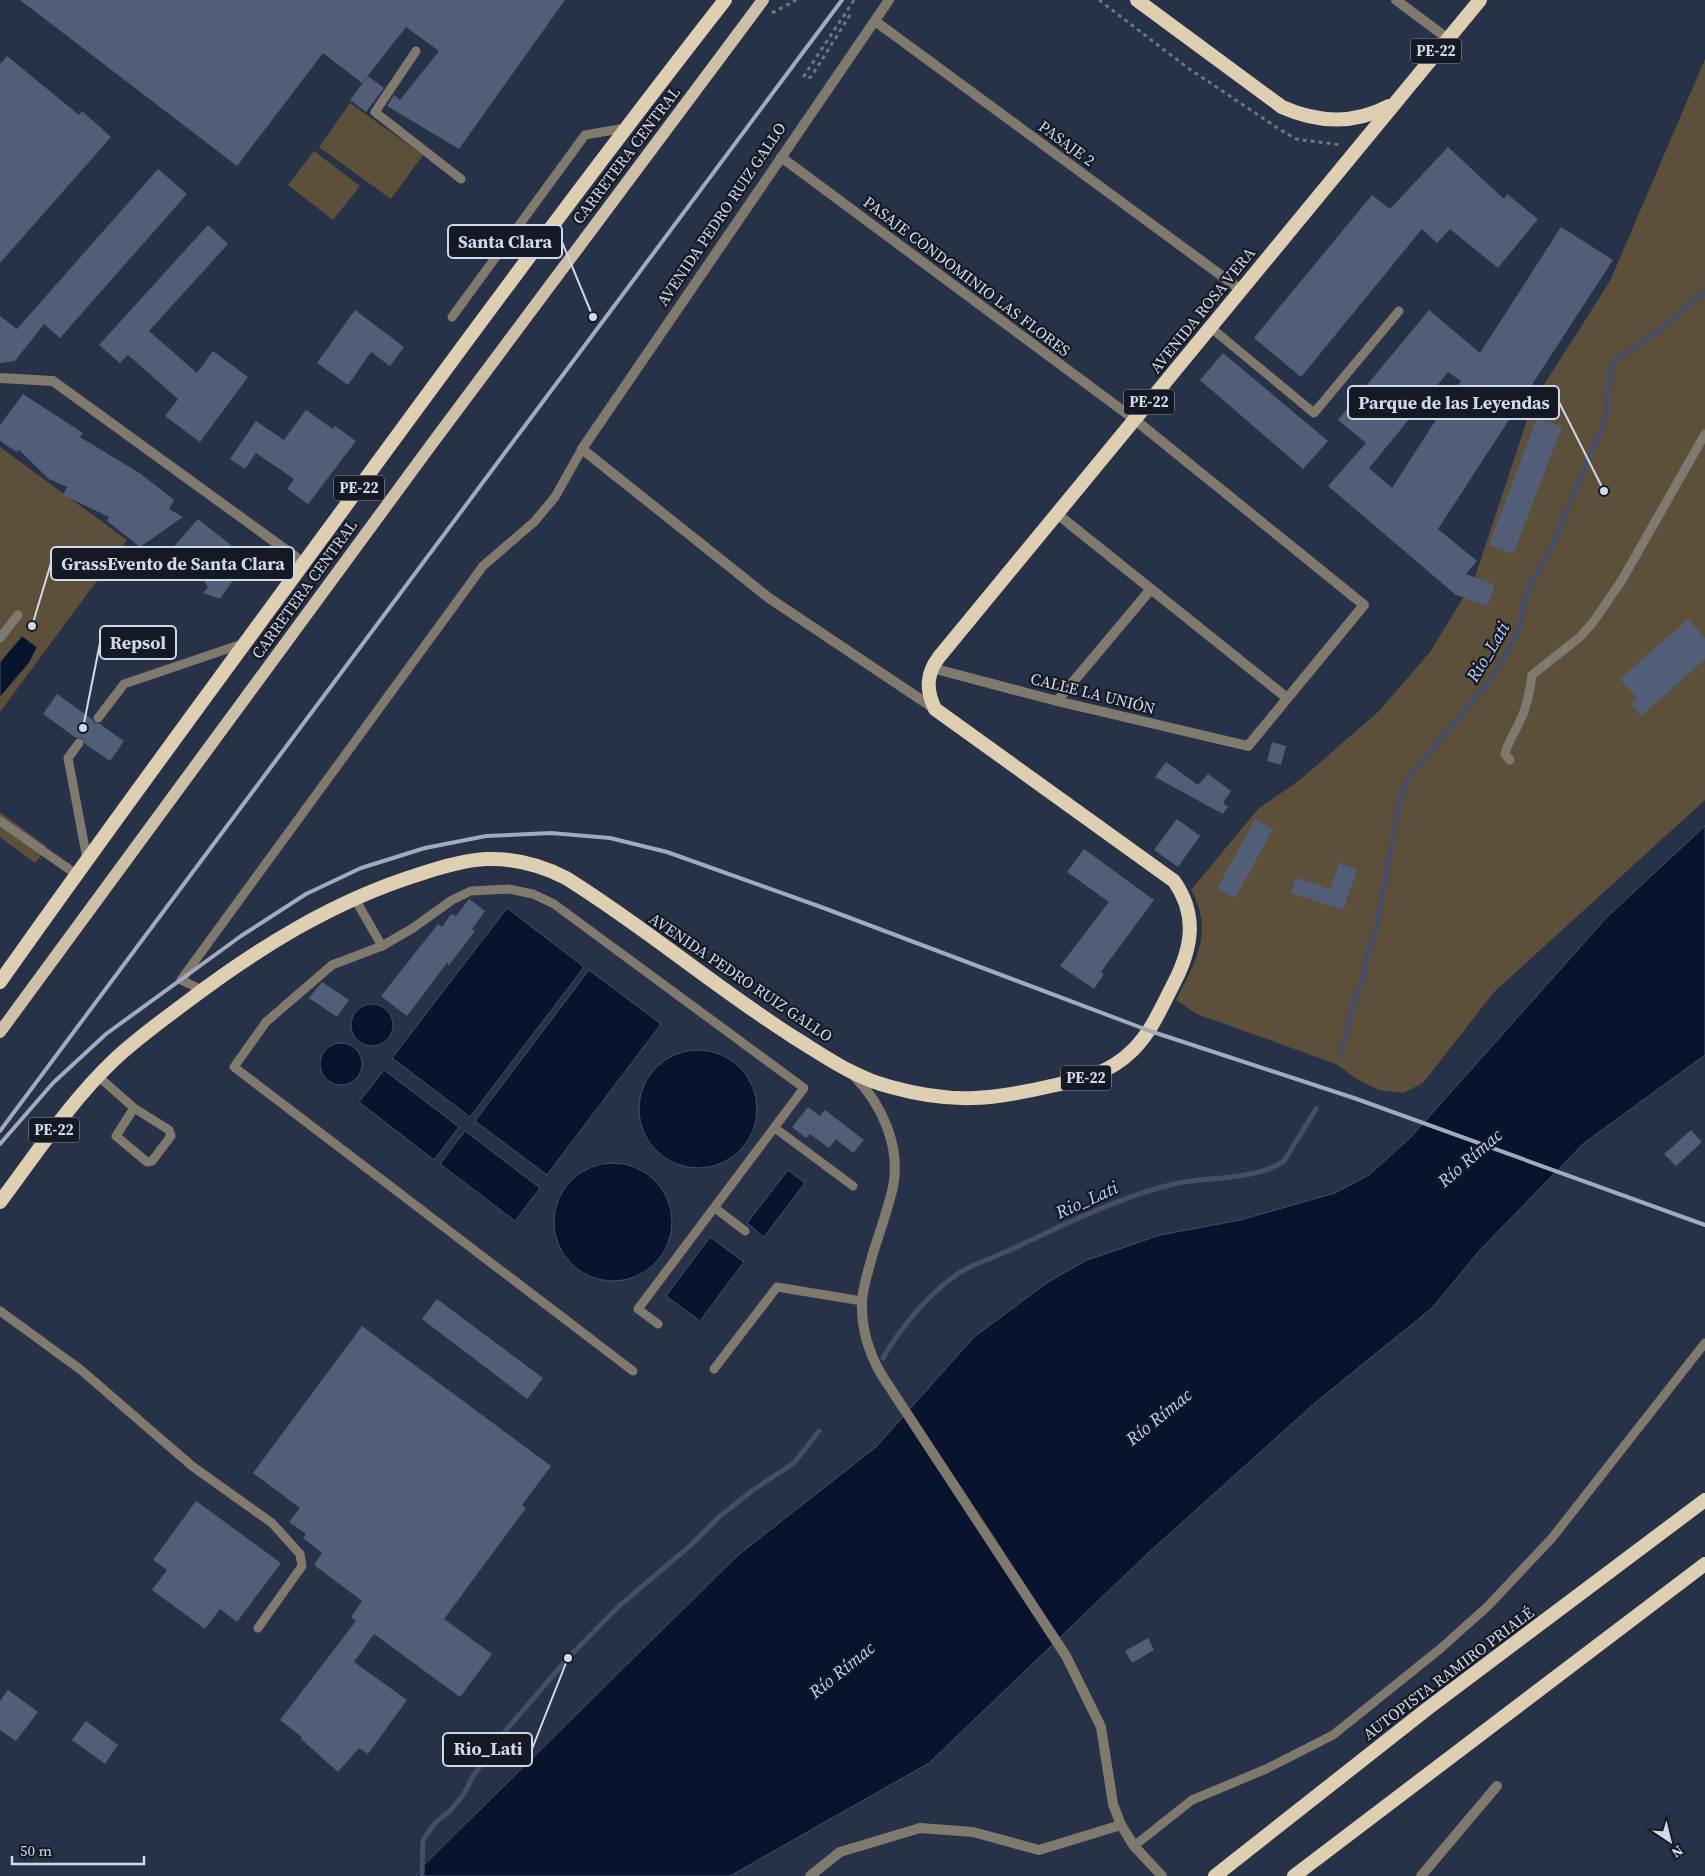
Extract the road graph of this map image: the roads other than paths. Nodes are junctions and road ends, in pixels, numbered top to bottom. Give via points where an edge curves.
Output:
1 (724, 0) edge
2 (763, 0) edge
3 (889, 0) edge
4 (1137, 0) edge
5 (1396, 0) edge
6 (1480, 0) edge
7 (875, 21) junction
8 (1446, 38) junction
9 (416, 51) dead end
10 (1394, 104) junction
11 (625, 128) junction
12 (781, 157) junction
13 (461, 179) dead end
14 (1241, 290) junction
15 (1400, 311) dead end
16 (452, 317) dead end
17 (1210, 327) junction
18 (0, 378) edge
19 (1134, 419) junction
20 (1705, 434) edge
21 (582, 449) junction
22 (1056, 513) junction
23 (304, 563) junction
24 (1151, 589) junction
25 (18, 615) dead end
26 (0, 638) edge
27 (245, 643) junction
28 (932, 668) junction
29 (1287, 698) junction
30 (1057, 700) junction
31 (935, 709) junction
32 (98, 718) dead end
33 (79, 743) dead end
34 (1510, 760) dead end
35 (0, 821) edge
36 (87, 859) junction
37 (76, 874) junction
38 (355, 898) junction
39 (382, 946) junction
40 (0, 982) edge
41 (202, 990) junction
42 (0, 1032) edge
43 (850, 1072) junction
44 (99, 1077) junction
45 (134, 1108) junction
46 (775, 1128) junction
47 (853, 1186) dead end
48 (0, 1202) edge
49 (715, 1208) junction
50 (745, 1231) dead end
51 (862, 1300) junction
52 (0, 1311) edge
53 (658, 1324) dead end
54 (1705, 1343) edge
55 (714, 1368) dead end
56 (633, 1371) dead end
57 (1705, 1500) edge
58 (1705, 1564) edge
59 (258, 1628) dead end
60 (1497, 1786) dead end
61 (1121, 1826) junction
62 (1134, 1846) junction
63 (810, 1876) edge
64 (1162, 1876) edge
65 (1215, 1876) edge
66 (1294, 1876) edge
67 (1421, 1876) edge

1 - 11 highway, CARRETERA CENTRAL / PE-22
2 - 42 main road, CARRETERA CENTRAL
3 - 7 street, AVENIDA PEDRO RUIZ GALLO
4 - 10 highway via 1282,107 1297,114 1314,119 1347,120
5 - 8 street
6 - 8 highway, PE-22
7 - 12 street, AVENIDA PEDRO RUIZ GALLO
7 - 14 street, PASAJE 2
8 - 10 highway, PE-22
9 - 13 lane via 375,112
10 - 14 highway, AVENIDA ROSA VERA / PE-22
11 - 16 lane via 585,135
11 - 23 highway, CARRETERA CENTRAL / PE-22
12 - 19 street, PASAJE CONDOMINIO LAS FLORES
12 - 21 street, AVENIDA PEDRO RUIZ GALLO
14 - 17 highway, AVENIDA ROSA VERA / PE-22
15 - 17 lane via 1314,413
17 - 19 highway, AVENIDA ROSA VERA / PE-22
18 - 23 street via 54,381
19 - 22 highway, AVENIDA ROSA VERA / PE-22
19 - 29 street, PASAJE CONDOMINIO LAS FLORES via 1364,605
20 - 34 lane via 1622,580 1594,621 1580,637 1532,675 1528,701 1505,754
21 - 31 street via 769,598
21 - 41 lane via 550,503 534,522 483,566 180,980
22 - 24 street
22 - 28 highway, AVENIDA ROSA VERA / PE-22
23 - 27 highway, CARRETERA CENTRAL / PE-22
24 - 29 street
24 - 30 street
25 - 26 lane
27 - 32 lane via 124,684
27 - 36 highway, CARRETERA CENTRAL / PE-22
28 - 30 street, CALLE LA UNIÓN
28 - 31 highway via 928,690
29 - 30 street, CALLE LA UNIÓN via 1248,746
31 - 43 highway, AVENIDA PEDRO RUIZ GALLO / PE-22 via 1174,881 1189,911 1189,946 1183,966 1150,1030 1123,1059 1095,1075 1001,1098 954,1099 889,1087
33 - 36 lane via 68,758
35 - 37 lane
36 - 37 highway, CARRETERA CENTRAL / PE-22
37 - 40 highway, CARRETERA CENTRAL / PE-22
38 - 39 lane
38 - 41 highway, AVENIDA PEDRO RUIZ GALLO / PE-22 via 286,934
38 - 43 highway, AVENIDA PEDRO RUIZ GALLO / PE-22 via 406,878 466,862 504,859 538,865 579,886 753,1011
39 - 46 lane via 471,891 508,889 533,894 562,910 804,1088
39 - 56 lane via 332,965 266,1022 234,1067
41 - 44 highway, AVENIDA PEDRO RUIZ GALLO / PE-22 via 135,1041
43 - 51 street via 872,1096 880,1111 891,1141 894,1163 893,1186
44 - 45 lane
44 - 48 highway, AVENIDA PEDRO RUIZ GALLO / PE-22 via 66,1114
45 - 45 lane via 169,1130 171,1136 152,1161 147,1162 116,1136
46 - 47 lane
46 - 49 lane
49 - 50 lane
49 - 53 lane via 638,1309
51 - 55 lane via 777,1286
51 - 61 street via 862,1318 869,1349 889,1386 1066,1656 1096,1714 1103,1732 1113,1804
52 - 59 lane via 81,1370 192,1466 272,1523 300,1554 302,1566
54 - 62 lane via 1552,1538 1488,1606 1440,1649 1333,1735 1192,1800
57 - 65 highway, AUTOPISTA RAMIRO PRIALÉ via 1427,1709
58 - 66 highway
60 - 67 street
61 - 62 street
61 - 63 street via 1039,1850 974,1832 920,1828 840,1852
62 - 64 street

